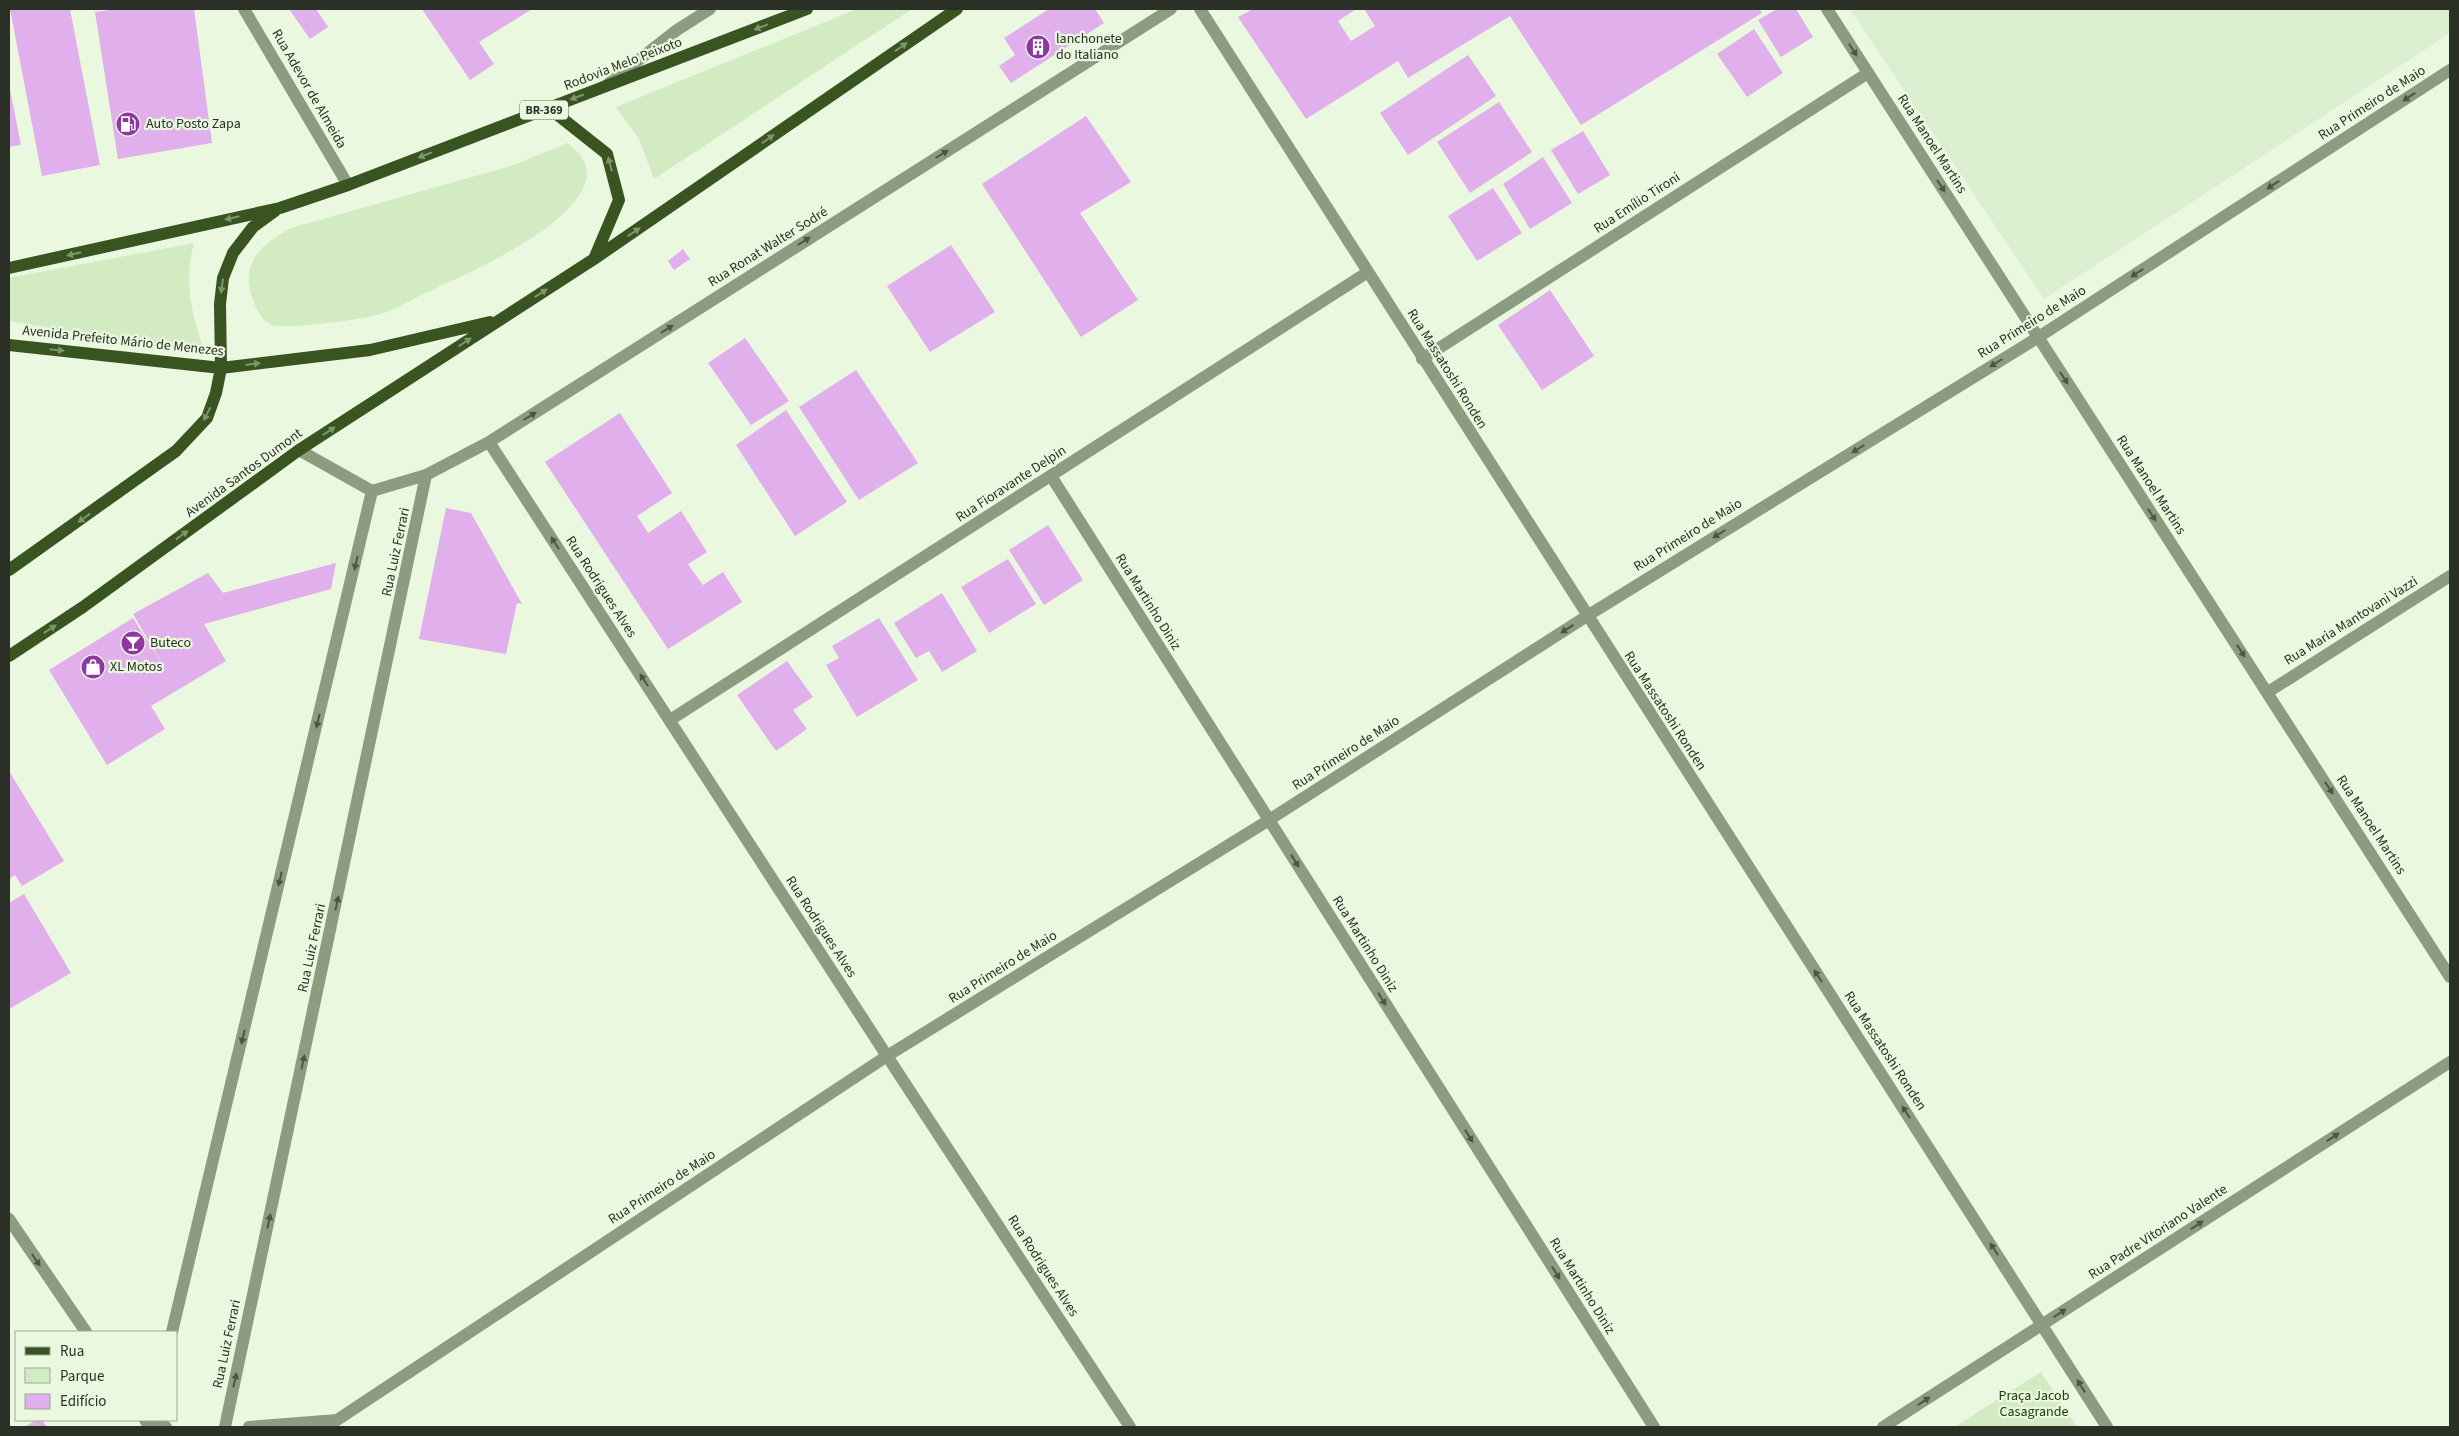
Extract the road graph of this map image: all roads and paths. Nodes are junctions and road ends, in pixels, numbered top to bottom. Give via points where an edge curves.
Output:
1 (244, 9) edge
2 (710, 9) edge
3 (807, 9) edge
4 (957, 9) edge
5 (1171, 9) edge
6 (1200, 9) edge
7 (1827, 9) edge
8 (2450, 70) edge
9 (1868, 73) junction
10 (604, 87) junction
11 (549, 108) junction
12 (348, 185) junction
13 (280, 208) junction
14 (594, 259) junction
15 (9, 268) edge
16 (1368, 272) junction
17 (500, 319) junction
18 (2037, 338) junction
19 (9, 345) edge
20 (1422, 359) junction
21 (221, 368) junction
22 (489, 442) junction
23 (299, 450) junction
24 (426, 475) junction
25 (1051, 476) junction
26 (372, 491) junction
27 (9, 570) edge
28 (2450, 576) edge
29 (1587, 616) junction
30 (9, 656) edge
31 (2268, 692) junction
32 (670, 720) junction
33 (1269, 820) junction
34 (2450, 977) edge
35 (887, 1056) junction
36 (2450, 1062) edge
37 (9, 1219) edge
38 (2043, 1325) junction
39 (85, 1331) edge
40 (172, 1331) edge
41 (150, 1427) edge
42 (166, 1427) edge
43 (225, 1427) edge
44 (249, 1427) edge
45 (1130, 1427) edge
46 (1654, 1427) edge
47 (1882, 1427) edge
48 (2107, 1427) edge

1 - 12 street, Rua Adevor de Almeida
2 - 10 street via 677,30
3 -> 10 main road, Rodovia Melo Peixoto / BR-369
14 -> 4 main road
22 -> 5 street, Rua Ronat Walter Sodré
6 - 16 street, Rua Massatoshi Ronden
7 -> 9 street, Rua Manoel Martins
8 -> 18 street, Rua Primeiro de Maio
9 -> 18 street, Rua Manoel Martins
9 - 20 street, Rua Emílio Tironi
10 -> 11 main road, Rodovia Melo Peixoto / BR-369
11 -> 12 main road, Rodovia Melo Peixoto / BR-369
14 -> 11 main road via 619,200 607,154
12 - 13 main road, Rodovia Melo Peixoto / BR-369
13 -> 15 main road
13 -> 21 main road, BR-369 via 253,227 233,252 223,278
17 -> 14 main road
16 - 20 street, Rua Massatoshi Ronden
16 - 25 street, Rua Fioravante Delpin
21 -> 17 main road, Avenida Prefeito Mário de Menezes via 370,350
23 -> 17 main road, Avenida Santos Dumont
18 -> 29 street, Rua Primeiro de Maio
18 -> 31 street, Rua Manoel Martins
19 -> 21 main road, Avenida Prefeito Mário de Menezes
20 - 29 street, Rua Massatoshi Ronden
21 -> 27 main road, BR-369 via 207,418 176,451
22 - 24 street, Rua Ronat Walter Sodré
32 -> 22 street, Rua Rodrigues Alves
23 - 26 street
30 -> 23 main road, Avenida Santos Dumont via 83,607
24 - 26 street, Rua Ronat Walter Sodré
43 -> 24 street, Rua Luiz Ferrari
25 - 32 street, Rua Fioravante Delpin
25 - 33 street, Rua Martinho Diniz
26 -> 40 street
28 - 31 street, Rua Maria Mantovani Vazzi
29 -> 33 street, Rua Primeiro de Maio
38 -> 29 street, Rua Massatoshi Ronden
31 -> 34 street, Rua Manoel Martins
32 - 35 street, Rua Rodrigues Alves
33 - 35 street, Rua Primeiro de Maio
33 -> 46 street, Rua Martinho Diniz
35 - 44 street, Rua Primeiro de Maio via 336,1420
35 - 45 street, Rua Rodrigues Alves
38 -> 36 street, Rua Padre Vitoriano Valente
37 -> 39 street
47 -> 38 street, Rua Padre Vitoriano Valente
48 -> 38 street, Rua Massatoshi Ronden
41 - 42 street

